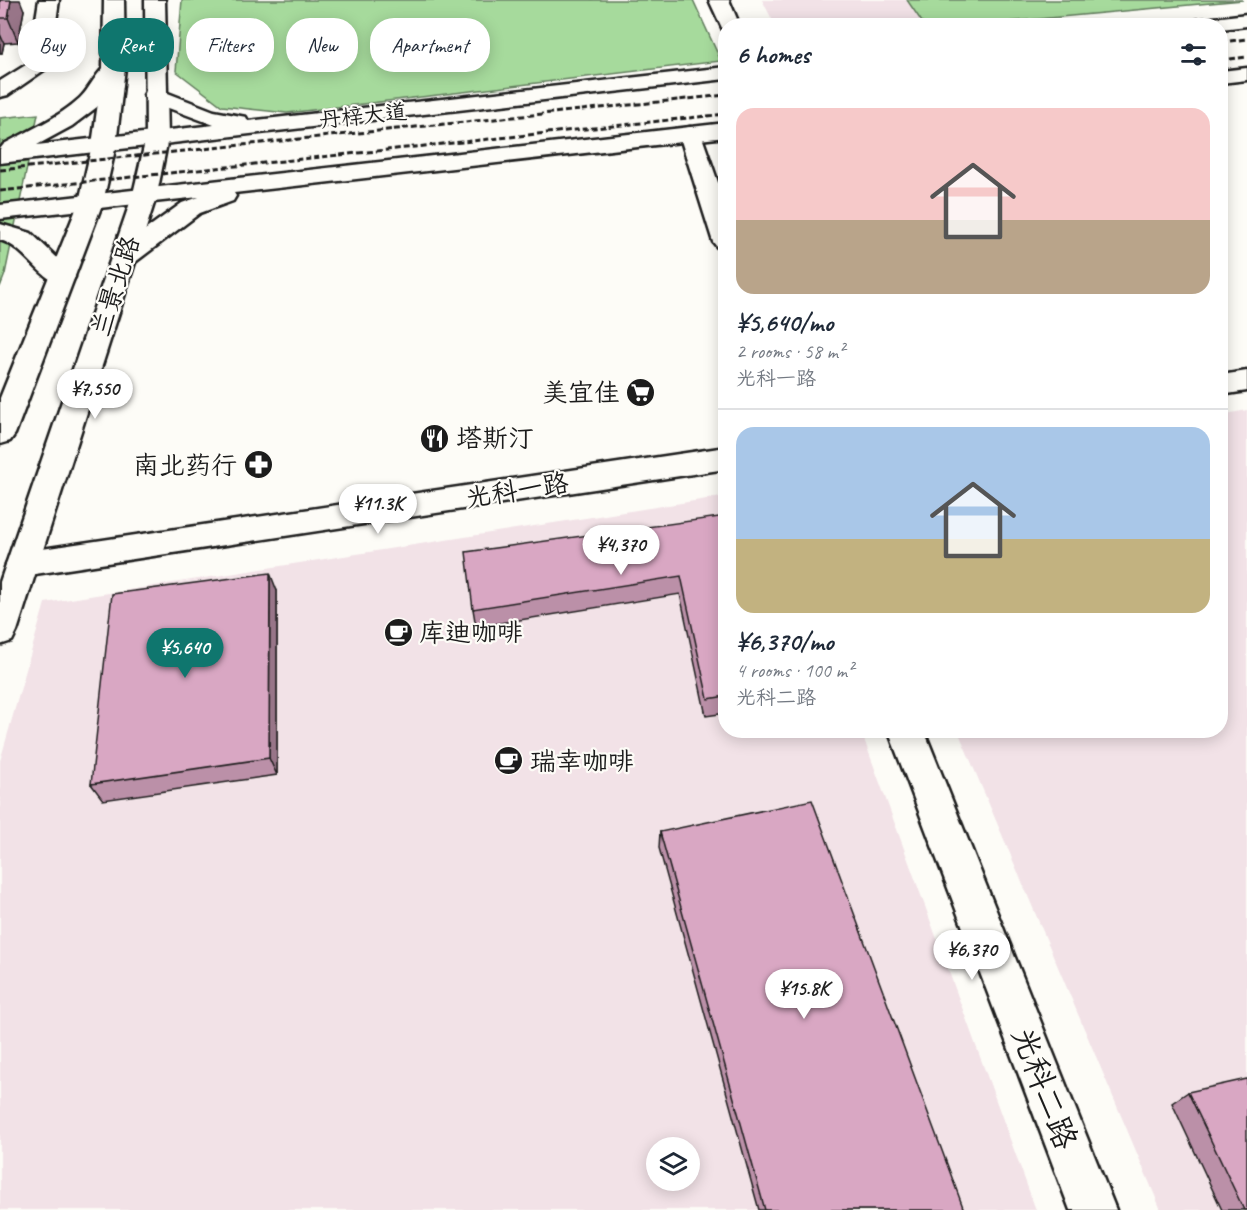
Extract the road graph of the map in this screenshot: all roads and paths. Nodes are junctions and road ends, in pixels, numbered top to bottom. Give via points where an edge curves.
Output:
1 (50, 0) edge
2 (114, 0) edge
3 (155, 0) edge
4 (719, 0) edge
5 (114, 18) edge
6 (155, 18) edge
7 (727, 18) edge
8 (1247, 20) edge
9 (1228, 22) edge
10 (107, 72) edge
11 (113, 72) edge
12 (155, 72) edge
13 (718, 74) edge
14 (1247, 74) edge
15 (1228, 76) edge
16 (0, 90) edge
17 (155, 95) junction
18 (267, 126) junction
19 (718, 131) edge
20 (690, 134) junction
21 (157, 138) junction
22 (105, 145) junction
23 (0, 156) edge
24 (253, 185) junction
25 (145, 194) junction
26 (91, 201) junction
27 (0, 212) edge
28 (718, 218) edge
29 (0, 232) edge
30 (125, 257) junction
31 (62, 277) junction
32 (1247, 381) edge
33 (1228, 383) edge
34 (0, 434) edge
35 (718, 460) edge
36 (22, 564) junction
37 (0, 631) edge
38 (909, 738) edge
39 (1093, 1210) edge

1 - 16 main road via 39,66
2 - 5 main road, 兰景北路
3 - 6 main road, 兰景北路
4 - 7 main road
8 - 9 main road
10 - 23 main road via 89,102 64,121
11 - 22 main road, 兰景北路
12 - 17 main road, 兰景北路
13 - 18 main road, 丹梓大道
14 - 15 main road
17 - 18 main road via 209,117
17 - 21 main road, 兰景北路
18 - 21 main road, 丹梓大道
19 - 20 main road
20 - 24 main road
20 - 28 main road
21 - 22 main road, 丹梓大道
21 - 25 main road, 兰景北路
22 - 23 main road, 丹梓大道
22 - 26 main road, 兰景北路
24 - 25 main road
24 - 30 main road via 190,208
25 - 26 main road
25 - 30 main road, 兰景北路
26 - 27 main road
26 - 31 main road, 兰景北路
29 - 31 main road via 22,238
30 - 36 main road, 兰景北路
31 - 34 main road, 兰景北路
32 - 33 main road
35 - 36 main road, 光科一路
36 - 37 main road, 兰景北路
38 - 39 main road, 光科二路

